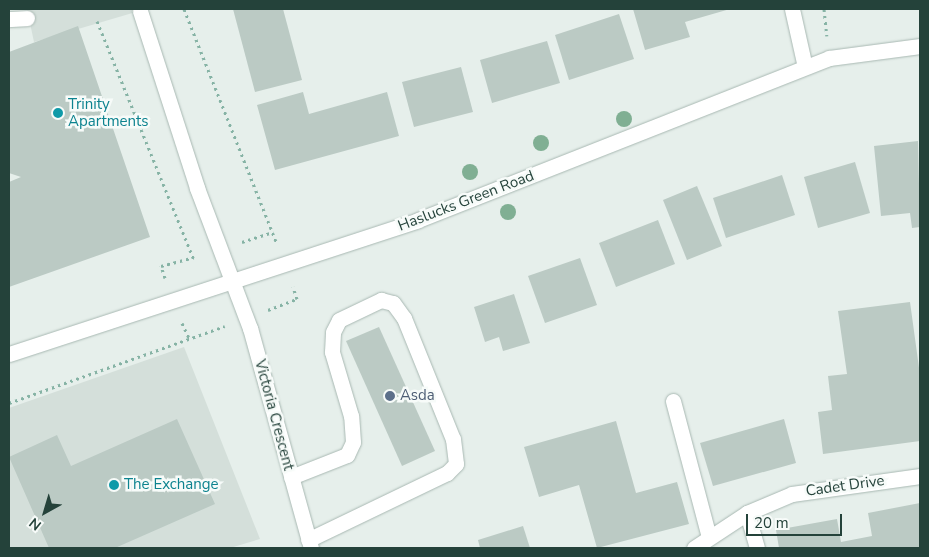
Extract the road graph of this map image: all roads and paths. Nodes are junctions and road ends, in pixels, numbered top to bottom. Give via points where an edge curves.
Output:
1 (184, 9) edge
2 (792, 9) edge
3 (140, 11) dead end
4 (27, 18) dead end
5 (9, 19) edge
6 (97, 21) dead end
7 (920, 46) edge
8 (805, 67) junction
9 (273, 232) dead end
10 (193, 258) dead end
11 (233, 284) junction
12 (297, 299) dead end
13 (246, 318) junction
14 (9, 354) edge
15 (673, 401) dead end
16 (9, 403) edge
17 (920, 476) edge
18 (291, 477) junction
19 (747, 513) junction
20 (709, 537) junction
21 (309, 544) edge
22 (694, 548) edge
23 (756, 548) edge

1 - 9 path
2 - 8 street
3 - 11 street, Victoria Crescent via 197,188
4 - 5 street
6 - 10 path
7 - 8 street, Haslucks Green Road via 829,58
8 - 11 street, Haslucks Green Road via 418,220
11 - 13 street, Victoria Crescent
11 - 14 street, Haslucks Green Road
12 - 13 path
13 - 16 path
13 - 18 street, Victoria Crescent
15 - 20 street
17 - 19 street, Cadet Drive via 792,494
18 - 21 street, Victoria Crescent
18 - 21 street via 347,455 353,442 351,416 332,352 333,332 340,320 381,300 393,303 404,318 453,439 456,464 447,473
19 - 20 street, Cadet Drive
19 - 23 street
20 - 22 street, Cadet Drive

